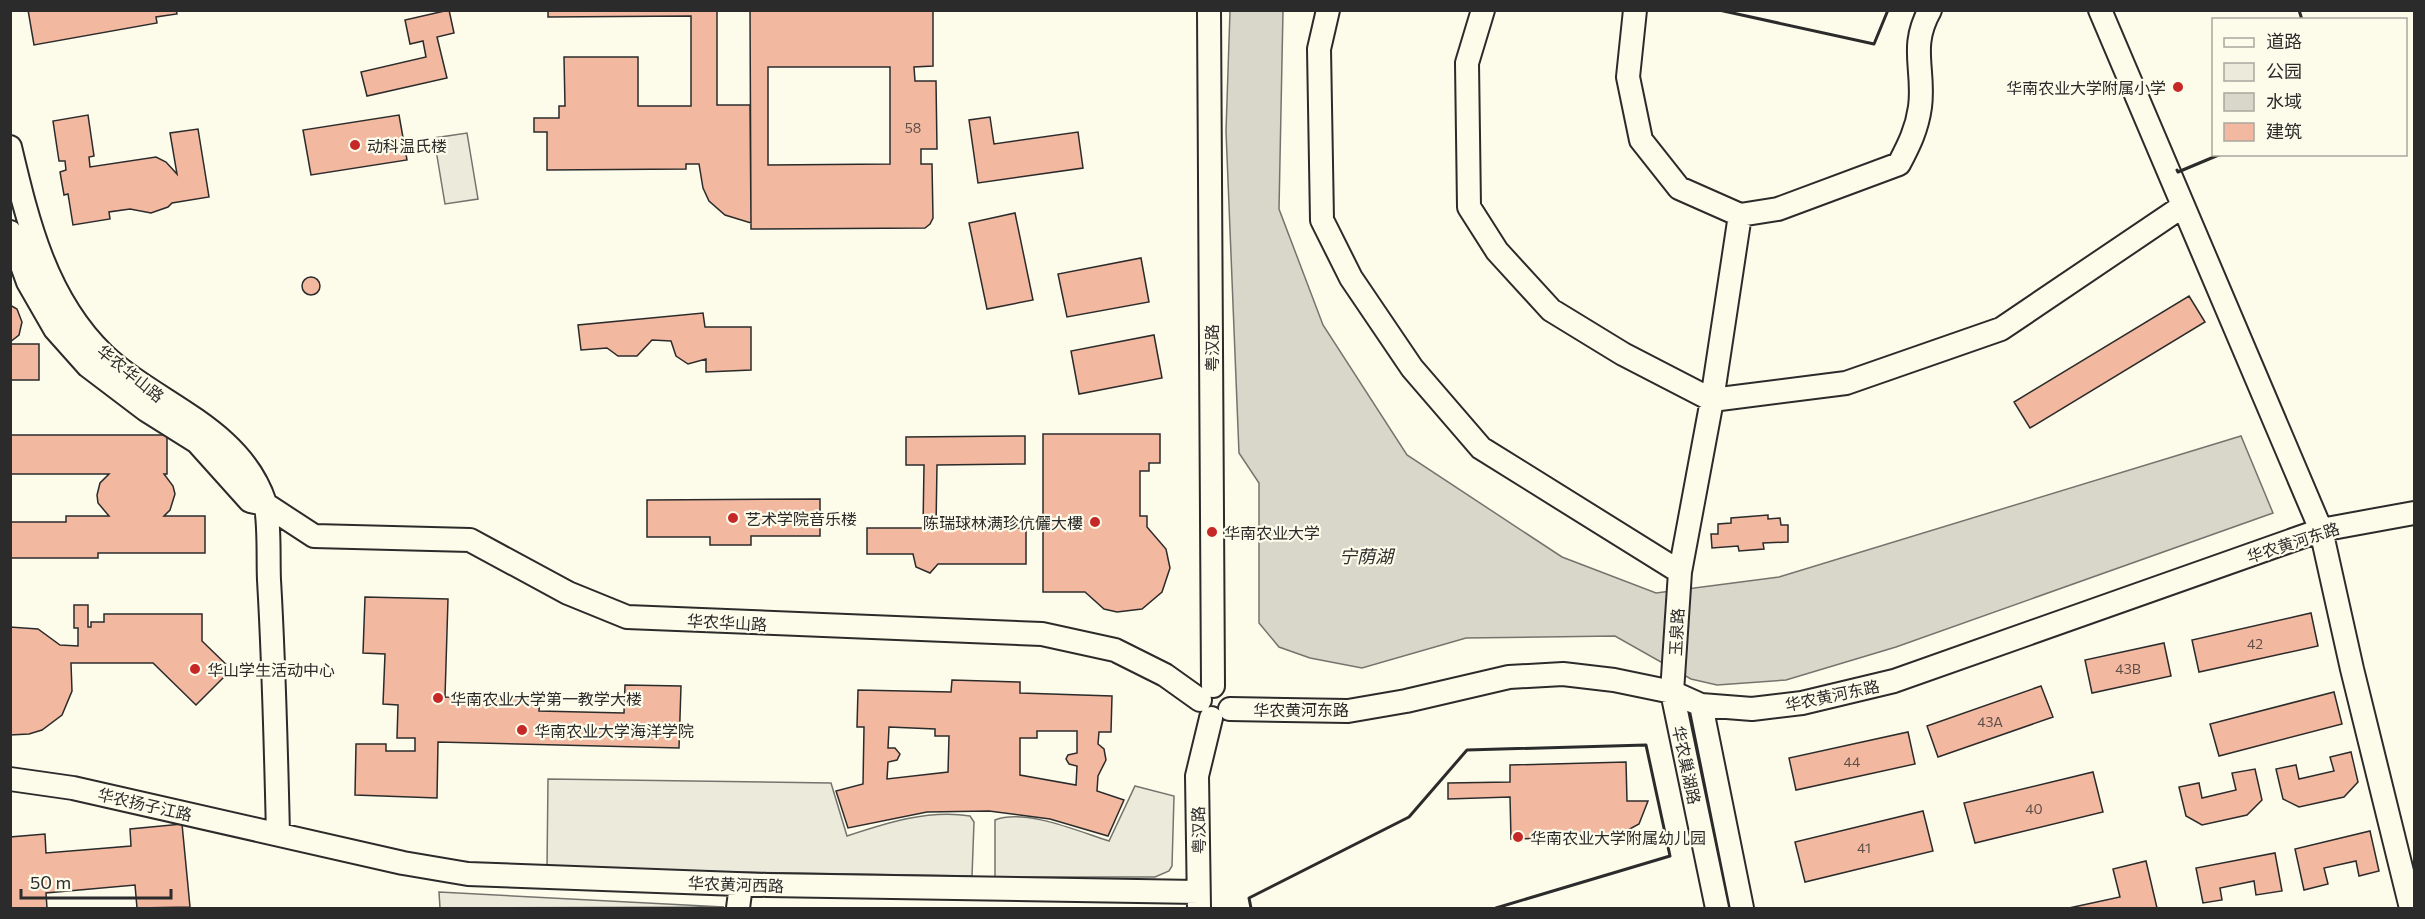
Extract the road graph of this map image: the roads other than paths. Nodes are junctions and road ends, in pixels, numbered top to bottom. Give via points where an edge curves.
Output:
1 (1209, 10) edge
2 (1328, 10) edge
3 (1483, 10) edge
4 (1635, 10) edge
5 (1930, 10) edge
6 (2100, 10) edge
7 (10, 147) edge
8 (2183, 206) junction
9 (1740, 215) junction
10 (10, 232) edge
11 (1712, 400) junction
12 (265, 504) junction
13 (2415, 513) edge
14 (2321, 530) junction
15 (1680, 572) junction
16 (1672, 693) junction
17 (1213, 703) junction
18 (1701, 705) junction
19 (10, 779) edge
20 (278, 834) junction
21 (741, 885) junction
22 (1198, 900) edge
23 (738, 909) edge
24 (1717, 909) edge
25 (1742, 909) edge
26 (2411, 909) edge

1 - 17 street, 粤汉路
2 - 15 street via 1319,49 1322,220 1351,278 1412,369 1480,448
3 - 11 street via 1467,63 1469,207 1497,251 1551,310 1623,354
4 - 9 street via 1628,77 1641,140 1679,188
5 - 9 street via 1919,29 1920,104 1915,135 1899,164 1778,209
6 - 8 street
7 - 12 street, 华农华山路 via 26,214 46,272 73,319 105,355 164,400 215,432 245,464
8 - 11 street via 2001,329 1846,383
8 - 14 street
9 - 11 street, 玉泉路
10 - 12 street, 华农华山路 via 28,282 55,329 88,366 197,442 250,501
11 - 15 street, 玉泉路
12 - 17 street, 华农华山路 via 314,536 470,540 568,593 627,617 1042,634 1115,650
12 - 20 street
13 - 14 street, 华农黄河东路
14 - 18 street, 华农黄河东路 via 1894,681 1802,703 1752,709
14 - 26 street
15 - 16 street, 玉泉路
16 - 17 street, 华农黄河东路 via 1563,674 1509,677 1348,711
16 - 18 street, 华农黄河东路
16 - 24 street, 华农巢湖路
17 - 22 street, 粤汉路 via 1197,776
18 - 25 street, 华农巢湖路
19 - 20 street, 华农扬子江路 via 73,788
20 - 21 street, 华农黄河西路 via 468,874
21 - 22 street, 华农黄河西路
21 - 23 street

